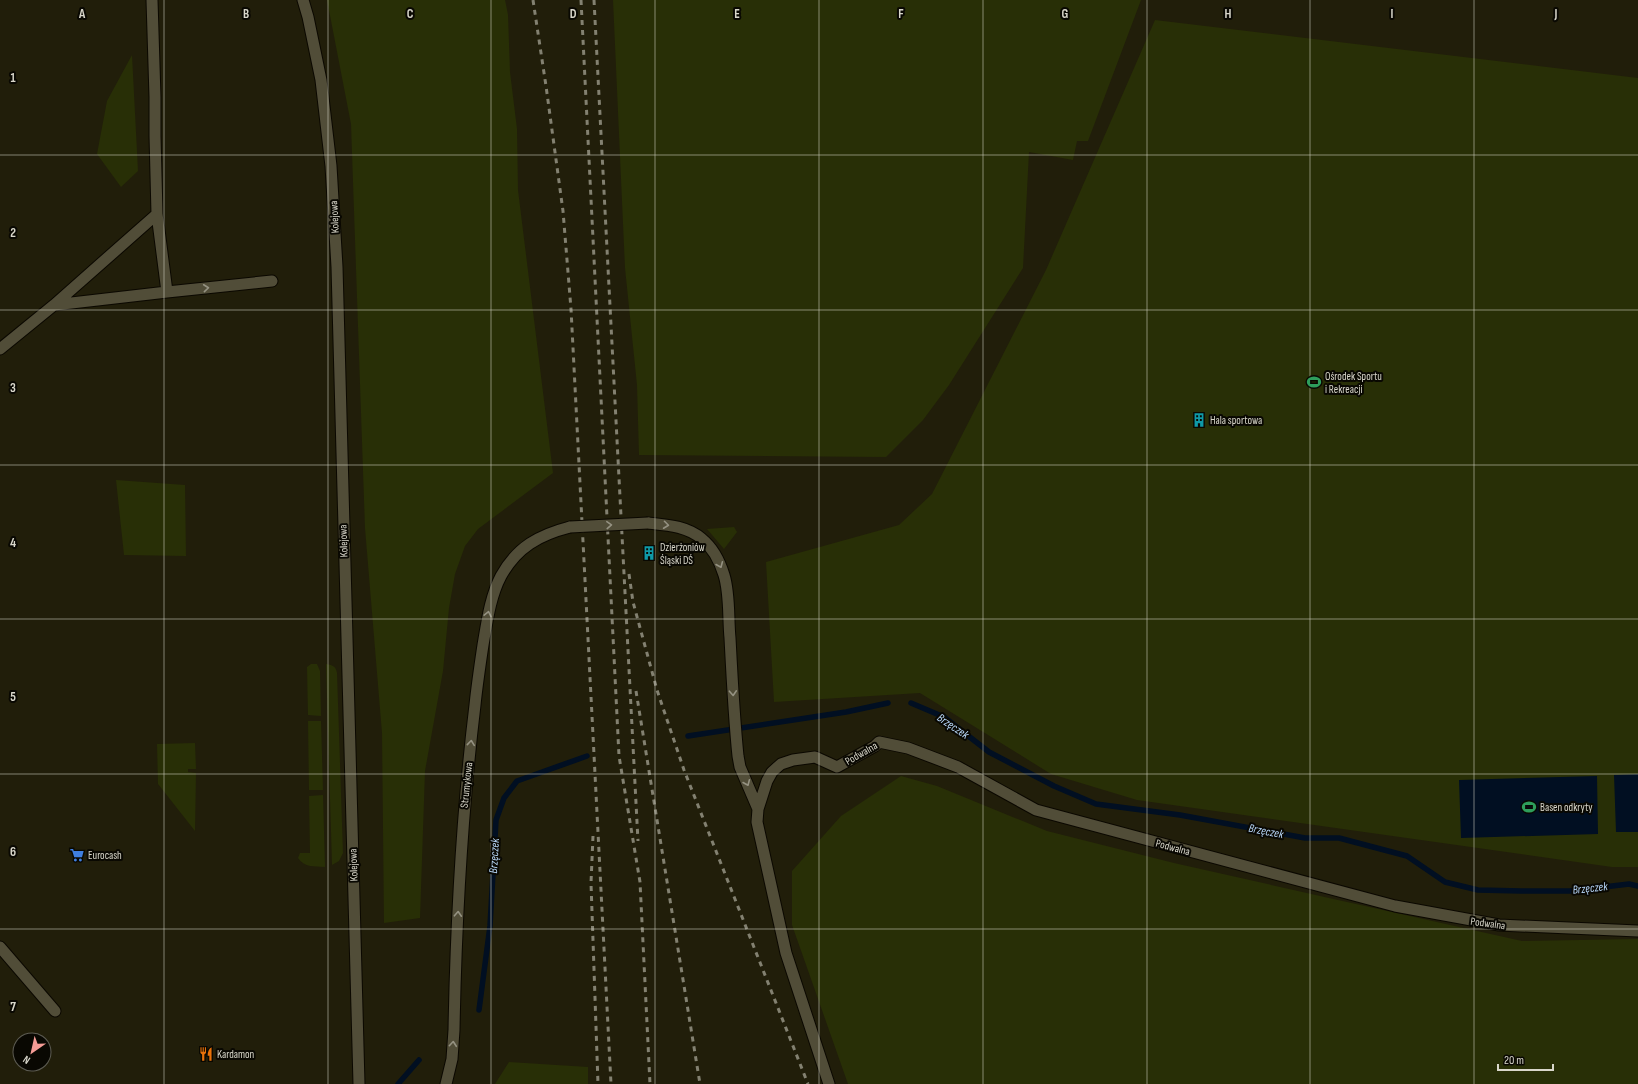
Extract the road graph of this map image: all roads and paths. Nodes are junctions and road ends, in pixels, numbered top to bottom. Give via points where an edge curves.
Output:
1 (152, 0) edge
2 (303, 0) edge
3 (157, 214) junction
4 (272, 281) dead end
5 (167, 292) junction
6 (54, 305) junction
7 (0, 349) edge
8 (648, 523) joint
9 (758, 809) junction
10 (1638, 931) edge
11 (0, 947) edge
12 (54, 1011) dead end
13 (359, 1084) edge
14 (446, 1084) edge
15 (829, 1084) edge

1 - 3 street
2 - 13 street, Kolejowa via 321,80 331,166
3 - 5 street
3 - 6 street
5 -> 4 street
5 - 6 street
6 - 7 street
8 -> 9 street, Podwalna via 684,528 694,533 714,552 720,564 728,604 738,756 740,767
14 -> 8 street, Strumykowa, bridge via 452,1059 454,1030 465,798 477,686 488,612 495,589 515,555 551,532 570,527
9 - 10 street, Podwalna via 767,781 781,764 815,757 837,767 879,742 908,748 958,767 1036,810 1395,906 1499,925
9 - 15 street, Podwalna via 760,840 786,953
11 - 12 street

